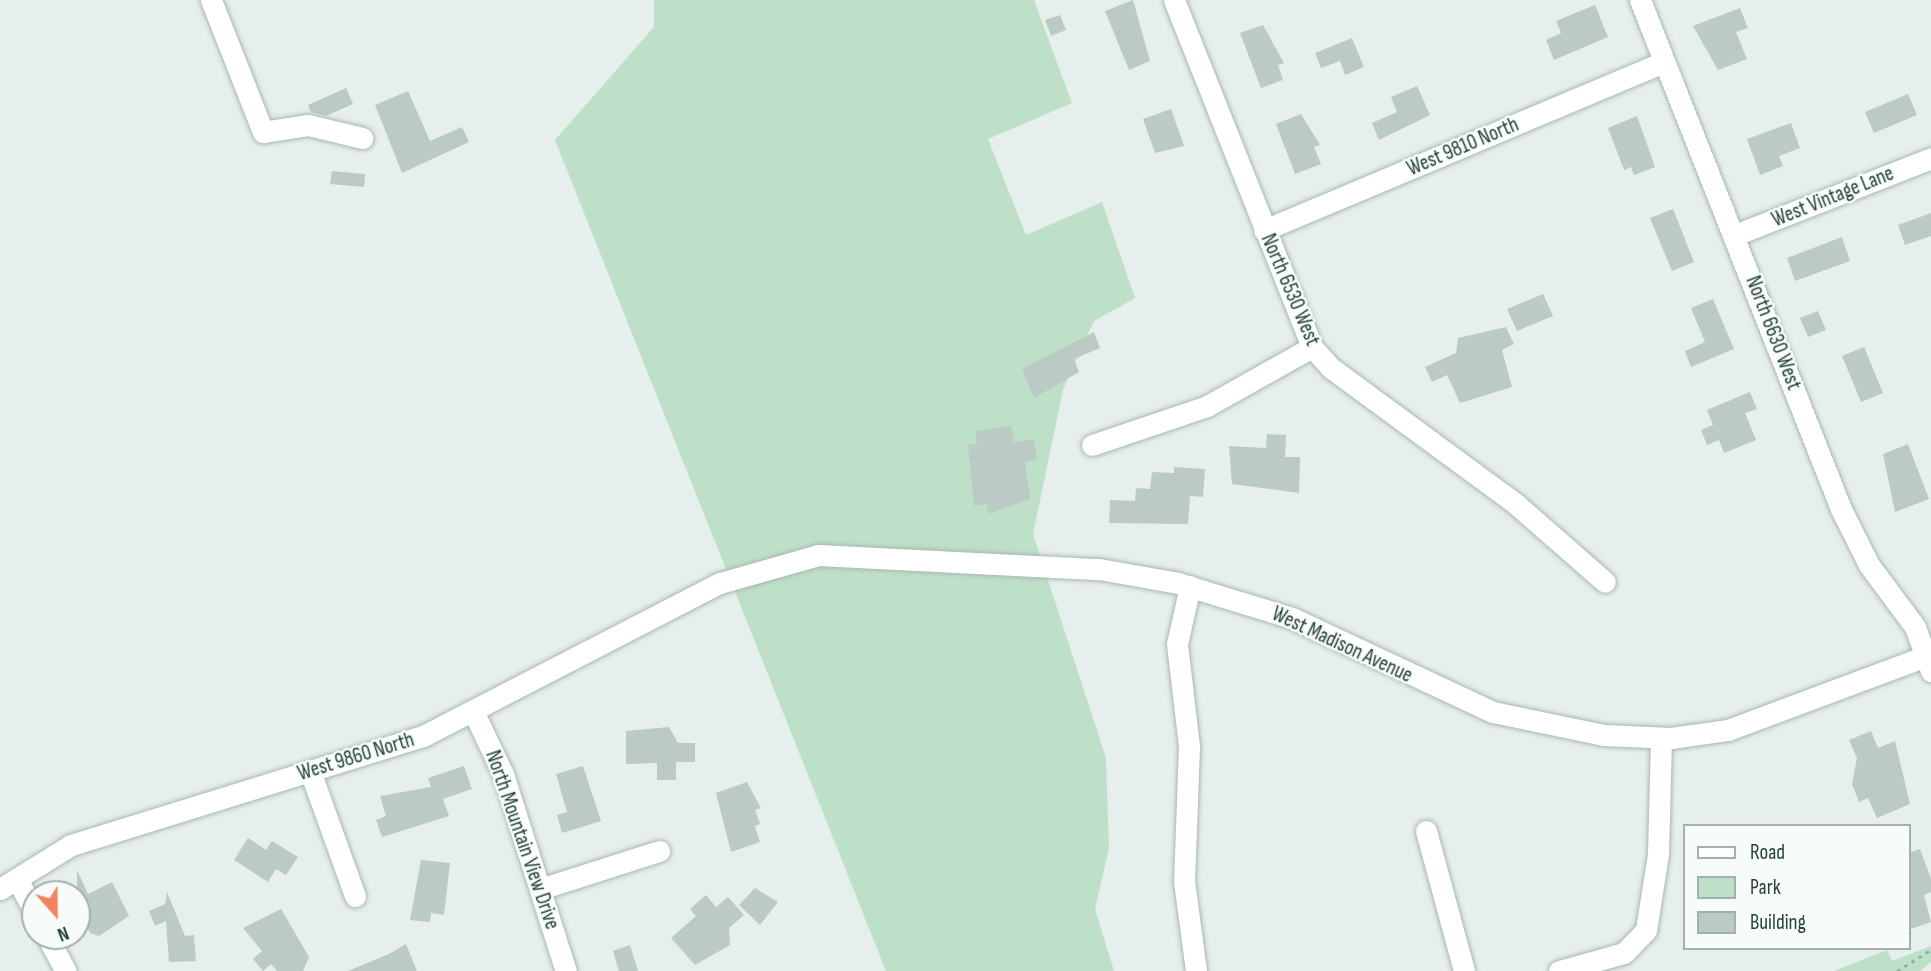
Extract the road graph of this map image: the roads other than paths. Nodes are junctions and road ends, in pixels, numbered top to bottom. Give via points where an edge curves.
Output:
1 (212, 0) edge
2 (1174, 0) edge
3 (1640, 0) edge
4 (1661, 63) junction
5 (362, 138) dead end
6 (1931, 158) edge
7 (1264, 230) junction
8 (1735, 235) junction
9 (1312, 347) junction
10 (1092, 445) dead end
11 (1605, 582) dead end
12 (1190, 586) junction
13 (699, 594) joint
14 (1929, 660) edge
15 (473, 711) junction
16 (1661, 738) junction
17 (310, 771) junction
18 (1426, 831) dead end
19 (659, 851) dead end
20 (8, 884) edge
21 (543, 888) junction
22 (355, 897) dead end
23 (21, 898) edge
24 (55, 950) edge
25 (66, 971) edge
26 (566, 971) edge
27 (1196, 971) edge
28 (1464, 971) edge
29 (1559, 971) edge

1 - 5 street via 263,132 308,125
2 - 7 street, North 6530 West
3 - 4 street, North 6630 West
4 - 7 street, West 9810 North
4 - 8 street, North 6630 West
6 - 8 street, West Vintage Lane
7 - 9 street, North 6530 West
8 - 14 street, North 6630 West via 1841,509
9 - 10 street via 1207,406
9 - 11 street, North 6530 West via 1337,373 1516,504
12 - 13 street, West Madison Avenue via 1099,569 841,554 774,563
12 - 16 street, West Madison Avenue via 1292,618 1493,712 1578,732
12 - 27 street via 1177,644 1189,746 1184,881
13 - 15 street, West 9860 North
14 - 16 street, West Madison Avenue via 1745,726
15 - 17 street, West 9860 North via 423,736
15 - 21 street, North Mountain View Drive
16 - 29 street via 1658,854 1646,930 1624,953
17 - 20 street, West 9860 North via 71,845
17 - 22 street
18 - 28 street
19 - 21 street
20 - 23 street
21 - 26 street, North Mountain View Drive
24 - 25 street

